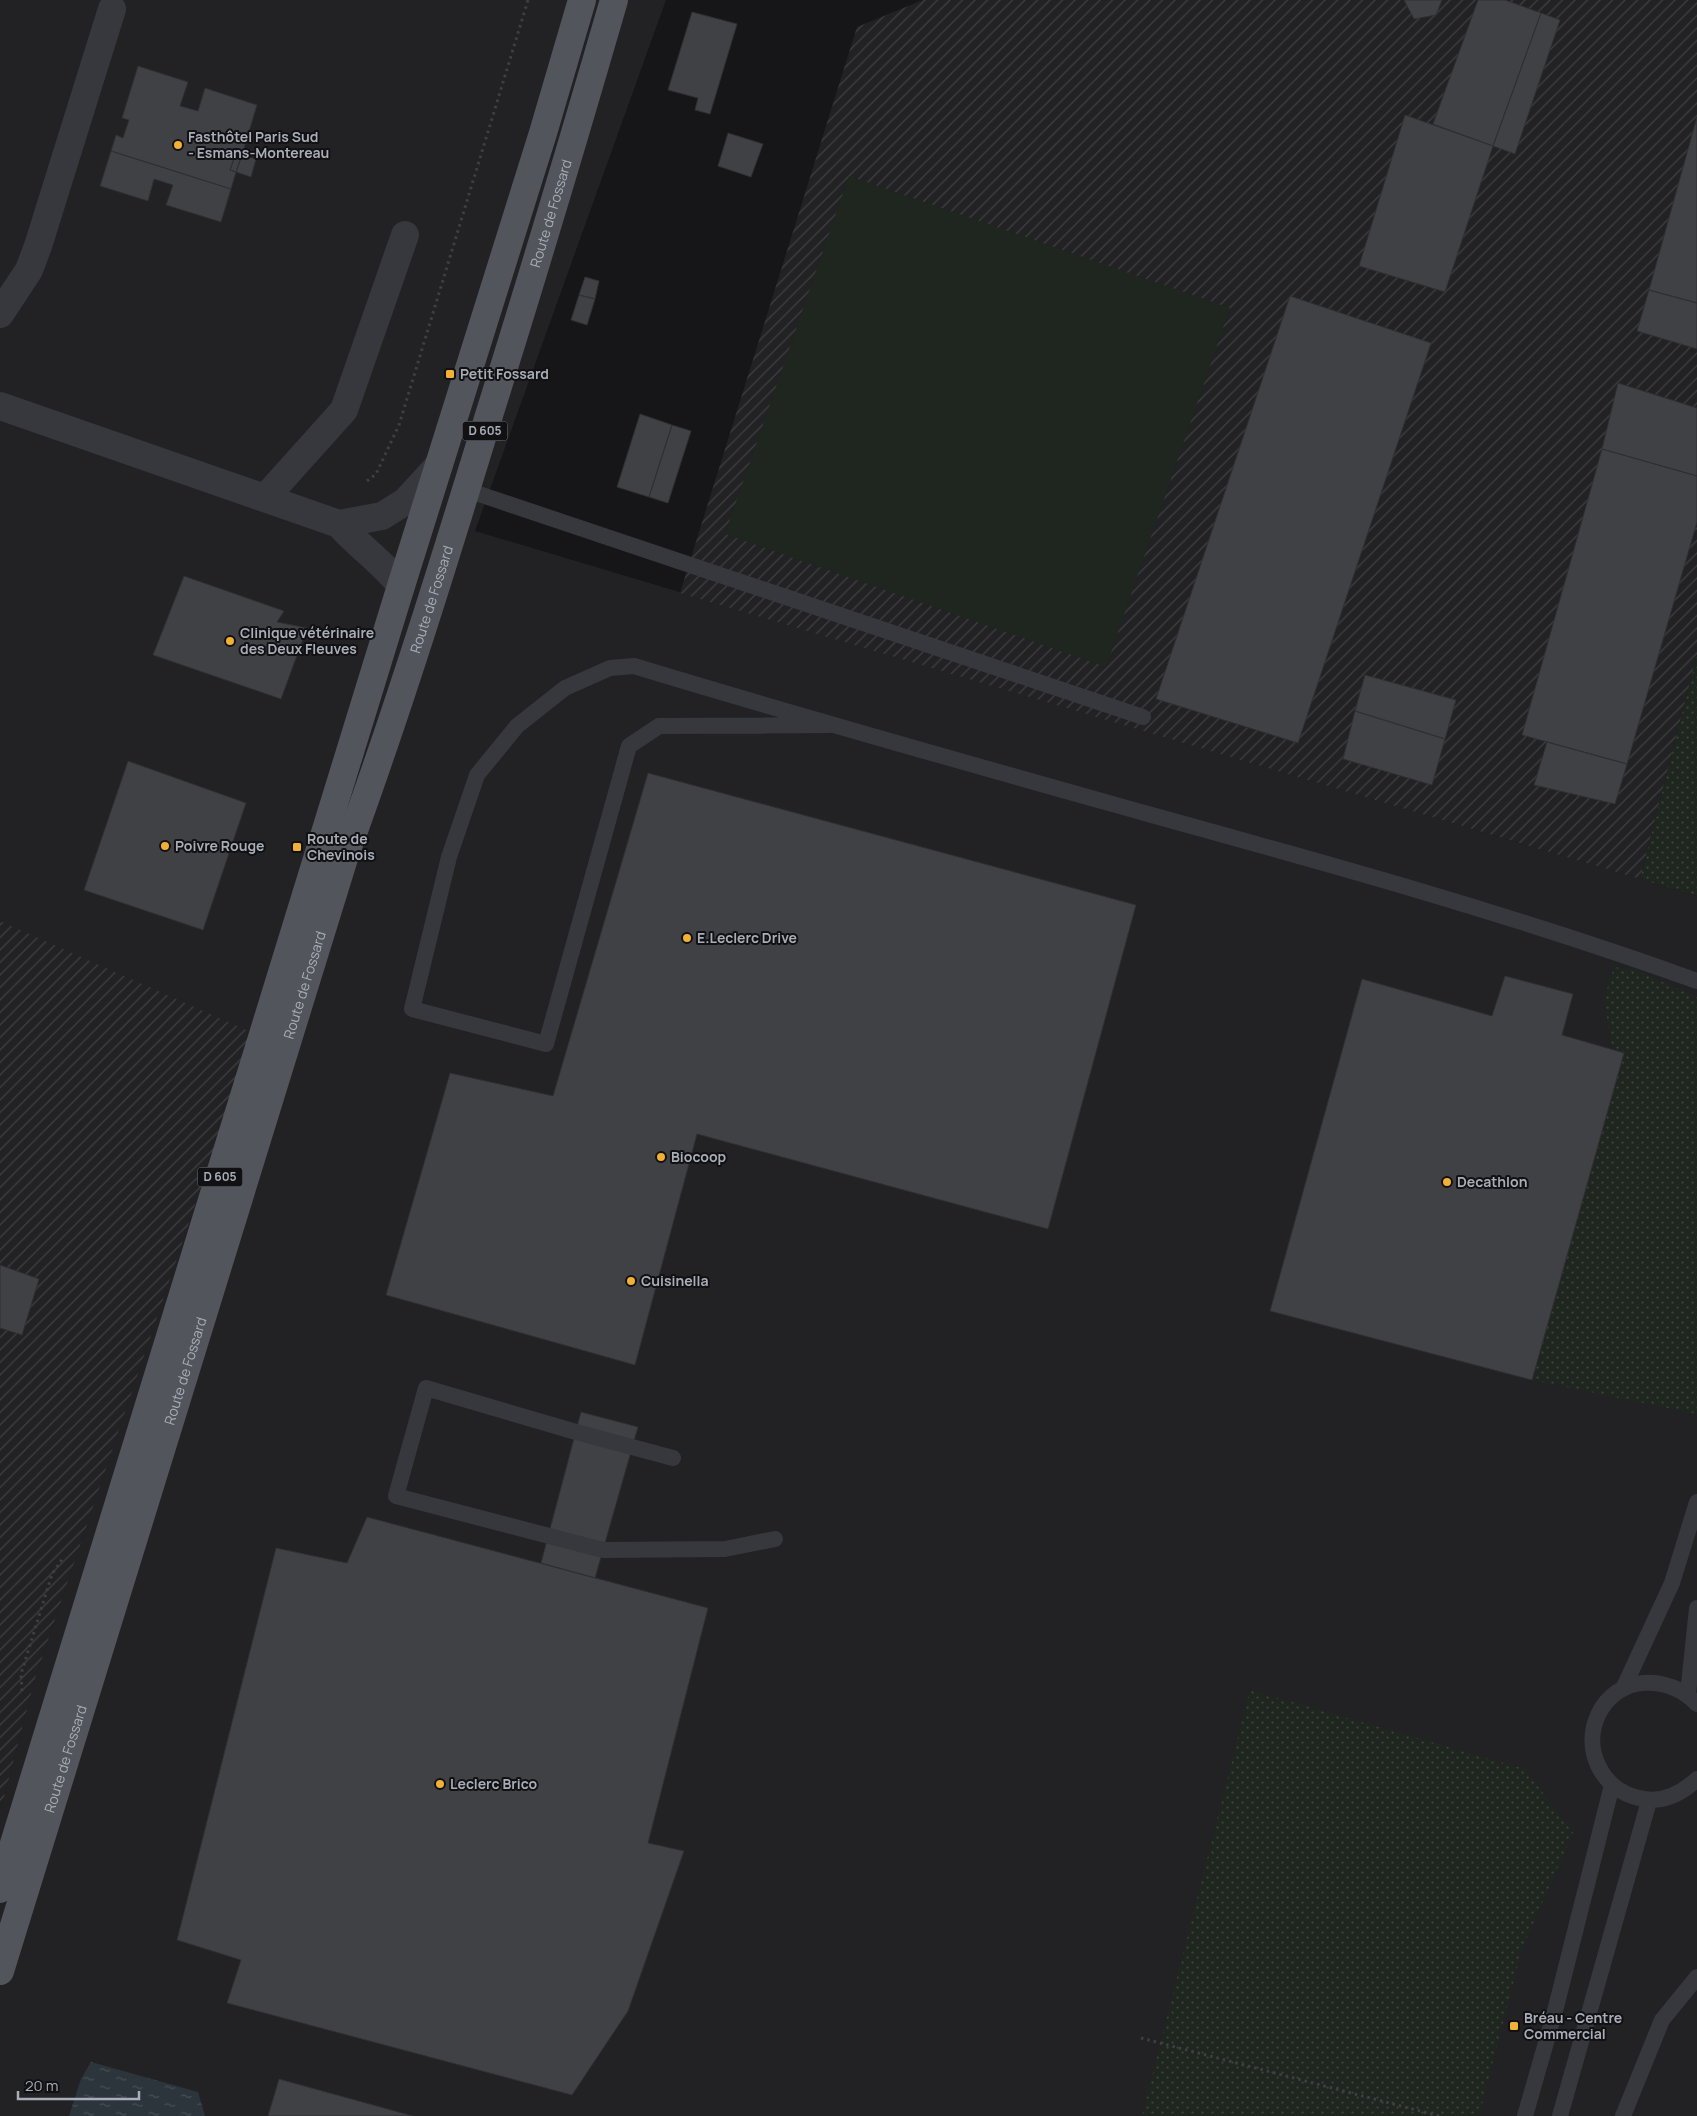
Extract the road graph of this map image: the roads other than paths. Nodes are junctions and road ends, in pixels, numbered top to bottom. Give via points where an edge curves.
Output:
1 (582, 0) edge
2 (614, 0) edge
3 (112, 9) dead end
4 (404, 235) dead end
5 (0, 314) edge
6 (0, 406) edge
7 (439, 465) junction
8 (466, 490) junction
9 (265, 498) junction
10 (347, 522) junction
11 (401, 586) junction
12 (1143, 717) dead end
13 (830, 725) junction
14 (1697, 982) edge
15 (673, 1458) dead end
16 (1697, 1502) edge
17 (775, 1539) dead end
18 (1697, 1608) edge
19 (1623, 1689) junction
20 (1692, 1699) edge
21 (1697, 1779) edge
22 (1612, 1785) junction
23 (1648, 1801) junction
24 (0, 1889) edge
25 (0, 1971) edge
26 (1697, 1978) edge
27 (1525, 2116) edge
28 (1560, 2116) edge
29 (1623, 2116) edge

1 - 7 main road, Route de Fossard / D 605 via 544,133
2 - 8 main road, Route de Fossard / D 605
3 - 5 street via 38,246 29,270
4 - 9 street via 344,410
6 - 9 street
7 - 10 street via 406,501 382,516
7 - 11 main road, Route de Fossard / D 605
8 - 12 lane
8 - 25 main road, Route de Fossard / D 605 via 388,738 344,858
9 - 10 street
10 - 11 street via 354,540 387,567
11 - 24 main road, Route de Fossard / D 605
13 - 13 lane via 634,666 610,668 565,688 517,726 477,775 449,857 412,1009 546,1044 629,746 659,726
13 - 14 lane via 1376,877 1592,943
15 - 17 lane via 426,1388 396,1496 603,1550 725,1549
16 - 19 lane via 1672,1583
18 - 20 lane
19 - 20 lane via 1639,1683 1656,1682 1673,1686
19 - 22 lane via 1598,1715 1593,1732 1595,1761
21 - 23 lane via 1686,1790 1668,1798
22 - 23 lane via 1629,1796
22 - 27 lane
23 - 28 lane
26 - 29 lane via 1662,2020

